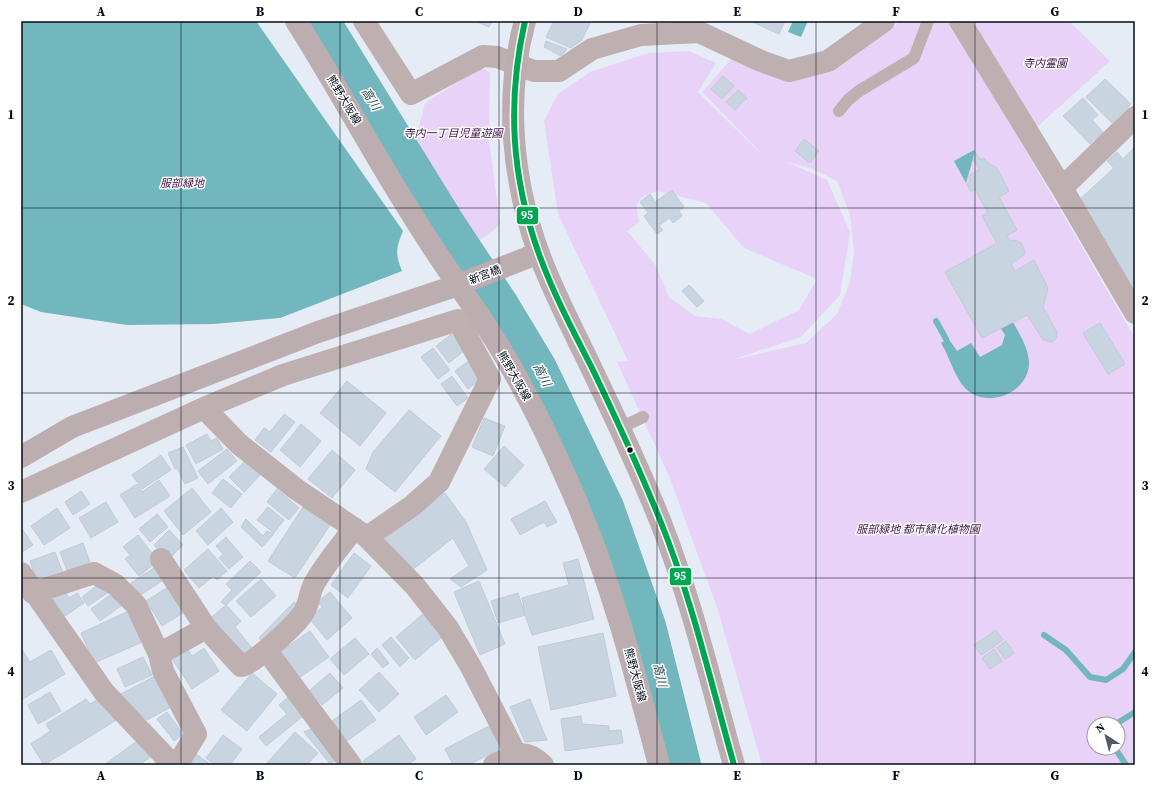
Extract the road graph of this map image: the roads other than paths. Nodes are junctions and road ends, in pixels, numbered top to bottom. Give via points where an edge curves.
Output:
1 (296, 21) edge
2 (364, 21) edge
3 (525, 21) edge
4 (884, 21) edge
5 (928, 21) edge
6 (960, 21) edge
7 (702, 27) edge
8 (516, 64) junction
9 (840, 111) dead end
10 (1135, 117) edge
11 (1062, 188) junction
12 (539, 253) junction
13 (458, 285) junction
14 (1135, 313) edge
15 (318, 332) junction
16 (325, 362) junction
17 (204, 408) junction
18 (642, 417) dead end
19 (620, 428) junction
20 (21, 457) edge
21 (21, 492) edge
22 (360, 532) junction
23 (161, 559) dead end
24 (21, 574) edge
25 (33, 593) junction
26 (206, 628) junction
27 (267, 651) junction
28 (159, 654) junction
29 (516, 754) junction
30 (173, 765) edge
31 (177, 765) edge
32 (351, 765) edge
33 (494, 765) edge
34 (543, 765) edge
35 (659, 765) edge
36 (734, 765) edge

1 - 13 street, 熊野大阪線 via 400,196
2 - 8 street via 411,94 483,56 497,57
3 - 8 street
4 - 7 street via 828,61 789,71 761,61
5 - 9 lane via 914,58 858,91
6 - 11 street
7 - 8 street via 642,35 592,49 560,71 534,71
8 - 12 street via 513,100 514,139 520,184
10 - 11 street
11 - 14 street
12 - 13 street, 新宮橋
12 - 19 street via 550,282
13 - 15 street, 新宮橋
13 - 35 street, 熊野大阪線 via 471,302 521,387 569,483 628,647
15 - 16 street
15 - 20 street, 新宮橋 via 72,426
16 - 17 street via 283,375
16 - 22 street via 458,320 490,380 440,482 412,506
17 - 21 street
17 - 22 street via 239,444 296,490
18 - 19 lane
19 - 36 street via 661,524 691,607
22 - 27 street via 314,584 303,615
22 - 29 street via 415,586 448,628
23 - 26 street
24 - 25 street
25 - 28 street via 94,573 116,585 136,605
25 - 30 street via 104,692
26 - 27 street via 241,666
26 - 28 street
27 - 32 street
28 - 31 street via 163,671 196,734
29 - 33 street
29 - 34 street via 533,756

